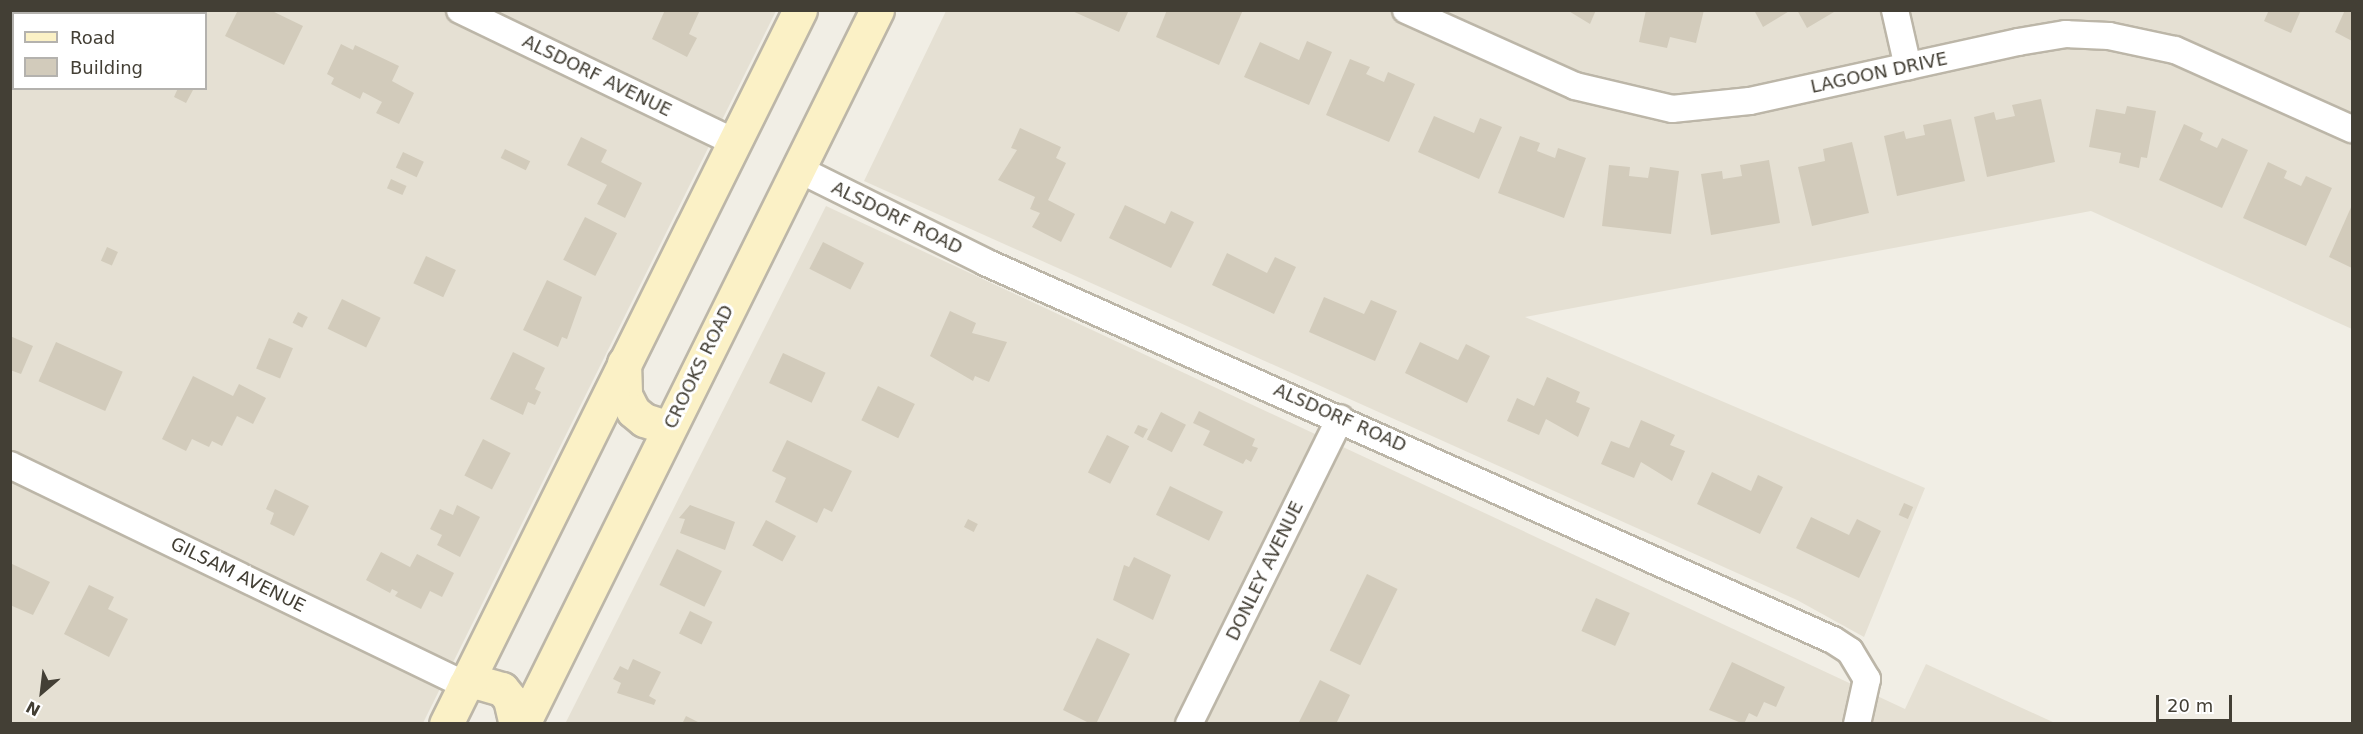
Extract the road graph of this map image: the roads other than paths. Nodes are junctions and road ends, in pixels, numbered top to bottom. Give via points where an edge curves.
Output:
1 (460, 10) edge
2 (800, 10) edge
3 (877, 10) edge
4 (1406, 10) edge
5 (1895, 10) edge
6 (1908, 67) junction
7 (2352, 129) edge
8 (734, 142) junction
9 (798, 169) junction
10 (624, 363) junction
11 (1340, 418) junction
12 (669, 428) junction
13 (10, 465) edge
14 (465, 685) junction
15 (446, 723) edge
16 (516, 723) edge
17 (523, 723) edge
18 (1189, 723) edge
19 (1857, 723) edge

1 - 8 street, ALSDORF AVENUE
2 - 8 main road
3 - 9 main road, CROOKS ROAD
4 - 6 street, LAGOON DRIVE via 1575,86 1672,109 1750,101
5 - 6 street
6 - 7 street, LAGOON DRIVE via 2066,34 2109,36 2175,50
8 - 10 main road
9 - 11 street, ALSDORF ROAD via 986,262
9 - 12 main road, CROOKS ROAD
10 - 12 main road via 625,394 633,411 644,420
10 - 14 main road
11 - 18 street, DONLEY AVENUE
11 - 19 street, ALSDORF ROAD via 1833,640 1860,663 1865,677 1867,696
12 - 17 main road, CROOKS ROAD
13 - 14 street, GILSAM AVENUE
14 - 15 main road
14 - 16 main road via 477,682 502,689 510,699

